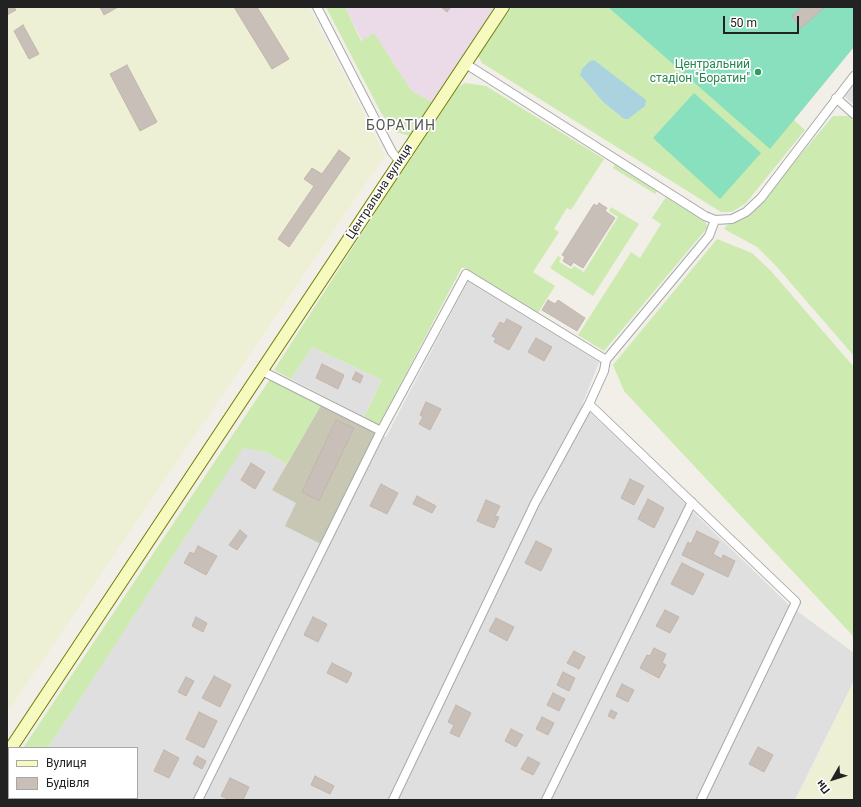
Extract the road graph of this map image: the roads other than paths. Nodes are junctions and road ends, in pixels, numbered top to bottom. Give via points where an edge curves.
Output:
1 (317, 7) edge
2 (504, 7) edge
3 (466, 64) junction
4 (854, 76) edge
5 (836, 98) junction
6 (854, 114) edge
7 (400, 162) junction
8 (715, 220) junction
9 (606, 360) junction
10 (262, 371) junction
11 (589, 404) junction
12 (381, 432) junction
13 (692, 502) junction
14 (12, 747) edge
15 (198, 800) edge
16 (393, 800) edge
17 (546, 800) edge
18 (700, 800) edge

1 - 7 street via 392,152
2 - 3 street, Центральна вулиця
3 - 7 street, Центральна вулиця
3 - 8 street
4 - 5 street
5 - 6 street
5 - 8 street via 761,198 746,212 732,219
7 - 10 street, Центральна вулиця
8 - 9 street via 709,236
9 - 11 street via 604,371
9 - 12 street via 466,274
10 - 12 street
10 - 14 street, Центральна вулиця
11 - 13 street
11 - 16 street via 535,503
12 - 15 street
13 - 17 street
13 - 18 street via 796,602

